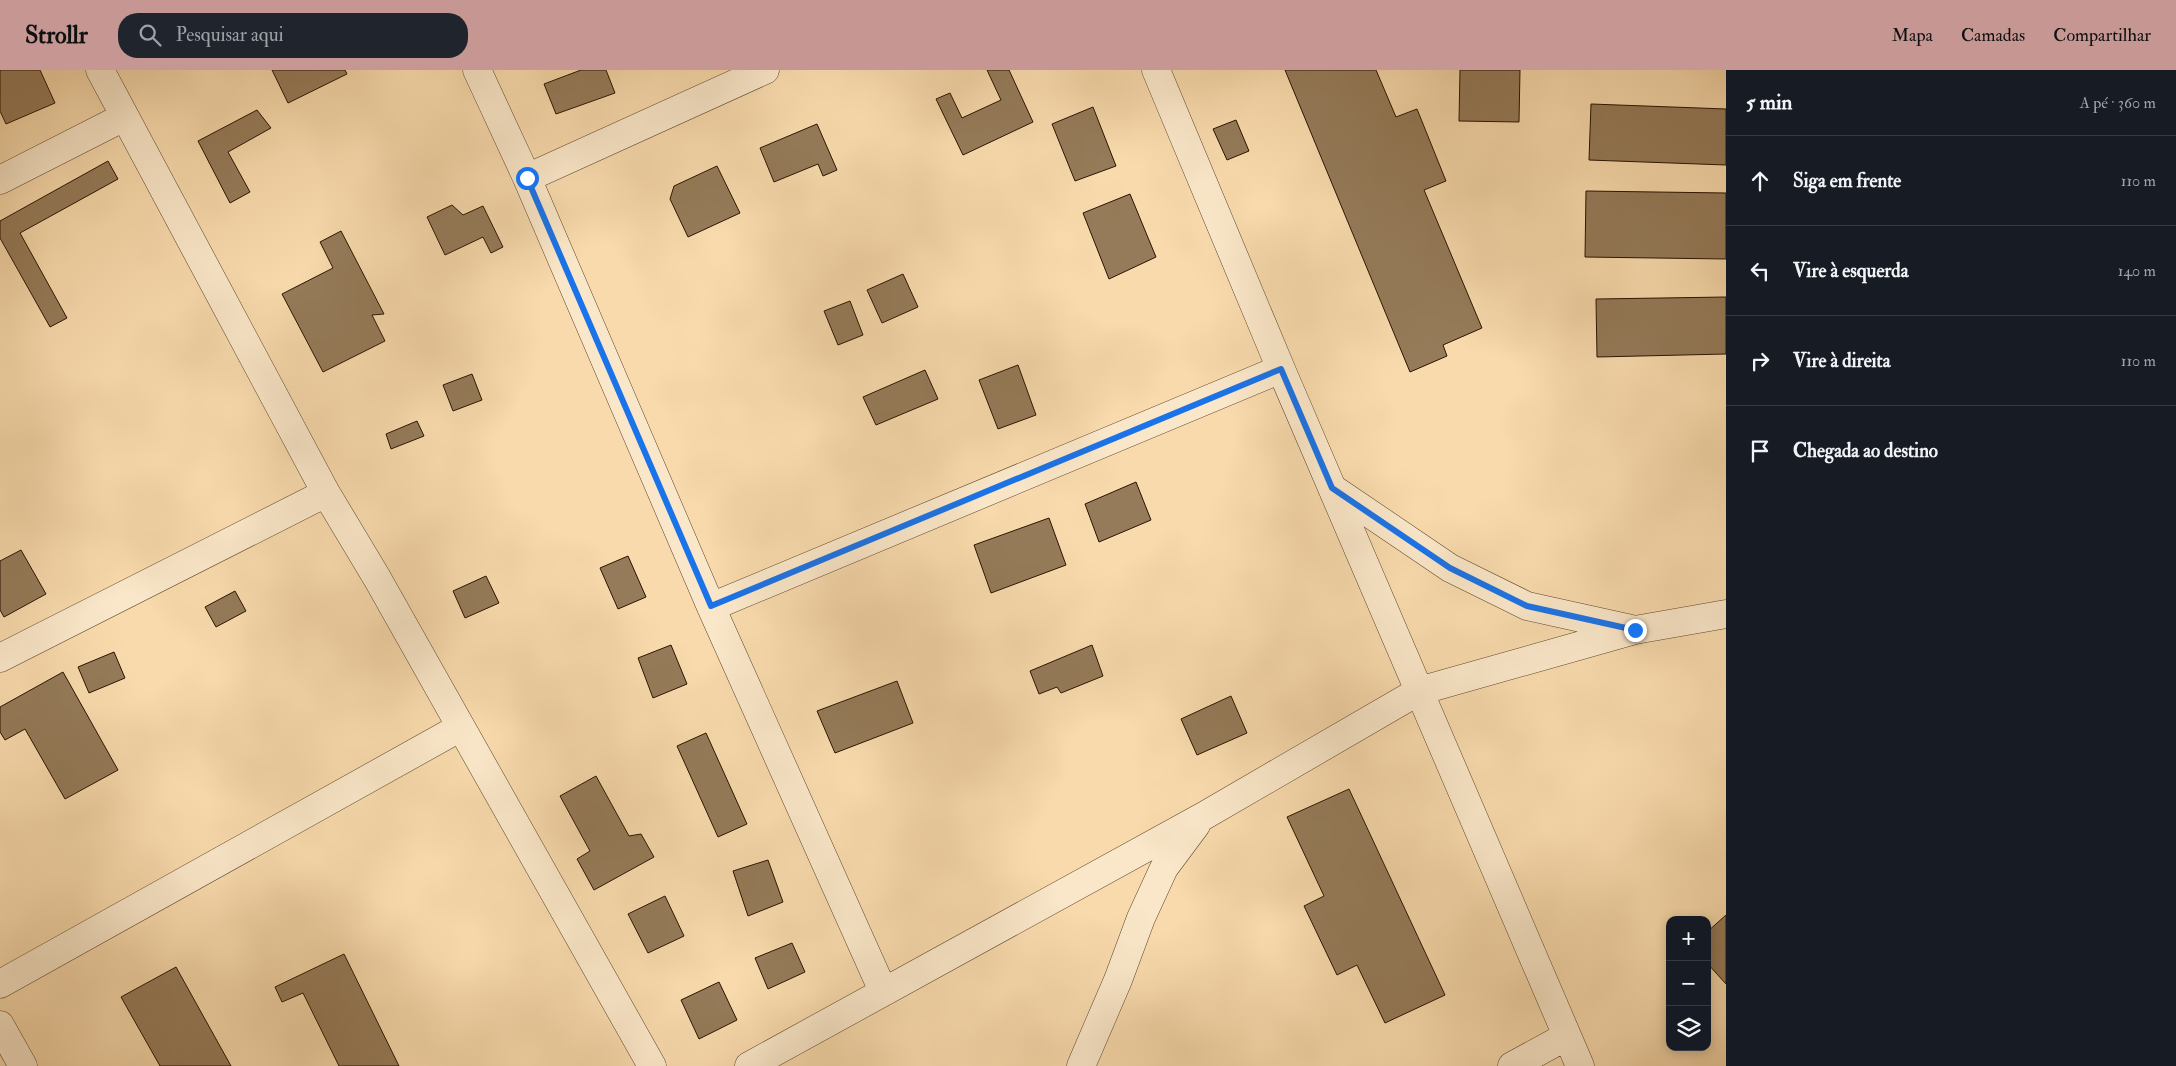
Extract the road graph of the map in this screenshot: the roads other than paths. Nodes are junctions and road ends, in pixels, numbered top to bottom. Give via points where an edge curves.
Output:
1 (100, 70) edge
2 (477, 70) edge
3 (765, 70) edge
4 (1156, 70) edge
5 (124, 117) junction
6 (527, 178) junction
7 (0, 180) edge
8 (1281, 369) junction
9 (1332, 488) junction
10 (326, 493) junction
11 (711, 606) junction
12 (1726, 614) edge
13 (1635, 630) junction
14 (0, 658) edge
15 (1419, 691) junction
16 (461, 727) junction
17 (1202, 817) junction
18 (0, 984) edge
19 (883, 991) junction
20 (0, 1025) edge
21 (1567, 1036) junction
22 (23, 1066) edge
23 (652, 1066) edge
24 (749, 1066) edge
25 (1081, 1066) edge
26 (1512, 1066) edge
27 (1580, 1066) edge

1 - 5 street
2 - 6 street
3 - 6 street
4 - 8 street
5 - 7 street
5 - 10 street
6 - 11 street
8 - 9 street
8 - 11 street
9 - 13 street via 1450,568 1527,606
9 - 15 street
10 - 14 street
10 - 16 street
11 - 19 street
12 - 13 street
13 - 15 street
15 - 17 street
15 - 21 street
16 - 18 street
16 - 23 street
17 - 19 street
17 - 25 street via 1164,868
19 - 24 street
20 - 22 street
21 - 26 street
21 - 27 street

